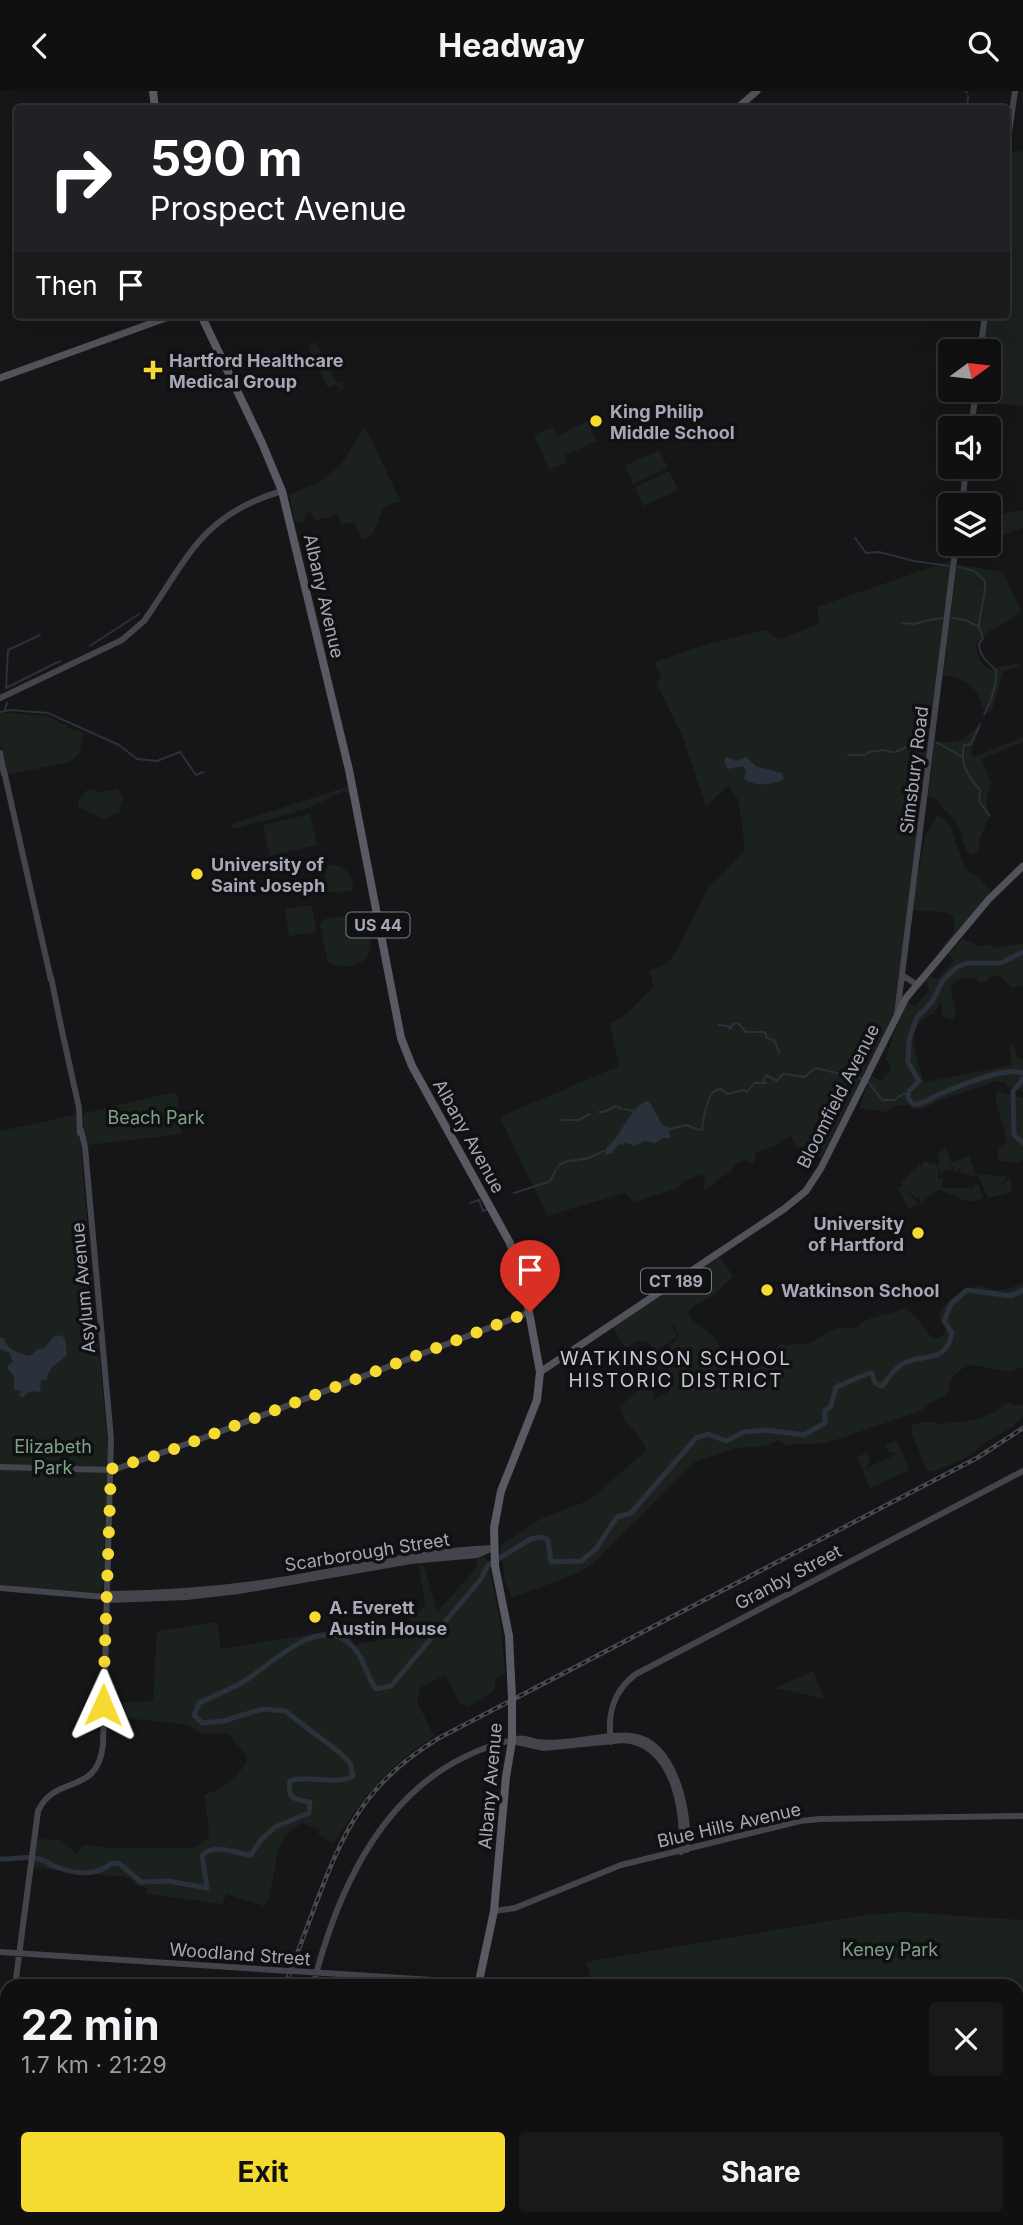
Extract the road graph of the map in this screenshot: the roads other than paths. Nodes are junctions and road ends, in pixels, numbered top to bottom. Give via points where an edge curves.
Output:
1 (757, 91) edge
2 (1014, 91) edge
3 (741, 105) edge
4 (1010, 122) edge
5 (163, 319) edge
6 (202, 319) edge
7 (985, 319) edge
8 (982, 339) edge
9 (0, 378) edge
10 (282, 491) junction
11 (954, 556) edge
12 (0, 698) edge
13 (0, 753) edge
14 (1023, 866) edge
15 (902, 975) junction
16 (916, 984) junction
17 (899, 1006) junction
18 (530, 1312) junction
19 (540, 1372) junction
20 (0, 1467) edge
21 (111, 1469) junction
22 (1023, 1471) edge
23 (494, 1552) junction
24 (0, 1588) edge
25 (105, 1597) junction
26 (611, 1739) junction
27 (512, 1741) junction
28 (1023, 1816) edge
29 (684, 1851) junction
30 (494, 1911) junction
31 (0, 1952) edge
32 (19, 1954) junction
33 (316, 1973) junction
34 (16, 1979) edge
35 (315, 1979) edge
36 (398, 1979) edge
37 (480, 1979) edge

1 - 3 main road
2 - 4 main road
5 - 9 main road
6 - 10 highway, Albany Avenue / US 44
7 - 8 main road
10 - 12 main road via 244,504 208,531 135,631
10 - 18 highway, Albany Avenue / US 44 via 349,770 401,1038 505,1234 519,1266
11 - 15 main road, Simsbury Road
13 - 21 main road, Asylum Avenue via 79,1108
14 - 16 main road, Bloomfield Avenue / CT 189
15 - 16 main road
15 - 17 main road, Simsbury Road
16 - 17 main road, Bloomfield Avenue / CT 189
17 - 19 main road, Bloomfield Avenue / CT 189 via 805,1192
18 - 19 highway, Albany Avenue / US 44
18 - 21 main road
19 - 23 highway, Albany Avenue / US 44 via 535,1407 499,1497
20 - 21 main road
21 - 25 main road, Asylum Avenue
22 - 26 main road, Granby Street via 642,1669 617,1693 610,1717
23 - 25 main road, Scarborough Street via 410,1558 239,1588
23 - 27 highway, Albany Avenue / US 44 via 508,1627
24 - 25 main road, Scarborough Street
25 - 32 main road, Asylum Avenue via 102,1757 86,1779 58,1789 43,1801 35,1822
26 - 27 main road via 536,1747
26 - 29 main road via 640,1738 653,1743 672,1767 687,1830
27 - 30 highway, Albany Avenue / US 44
27 - 33 main road via 449,1765 418,1787 389,1818 354,1872
28 - 29 main road, Blue Hills Avenue via 820,1819
29 - 30 main road, Blue Hills Avenue via 621,1864 510,1910
30 - 37 highway, Albany Avenue / US 44
31 - 32 main road, Woodland Street
32 - 33 main road, Woodland Street
32 - 34 main road, Asylum Avenue
33 - 35 main road
33 - 36 main road, Woodland Street

